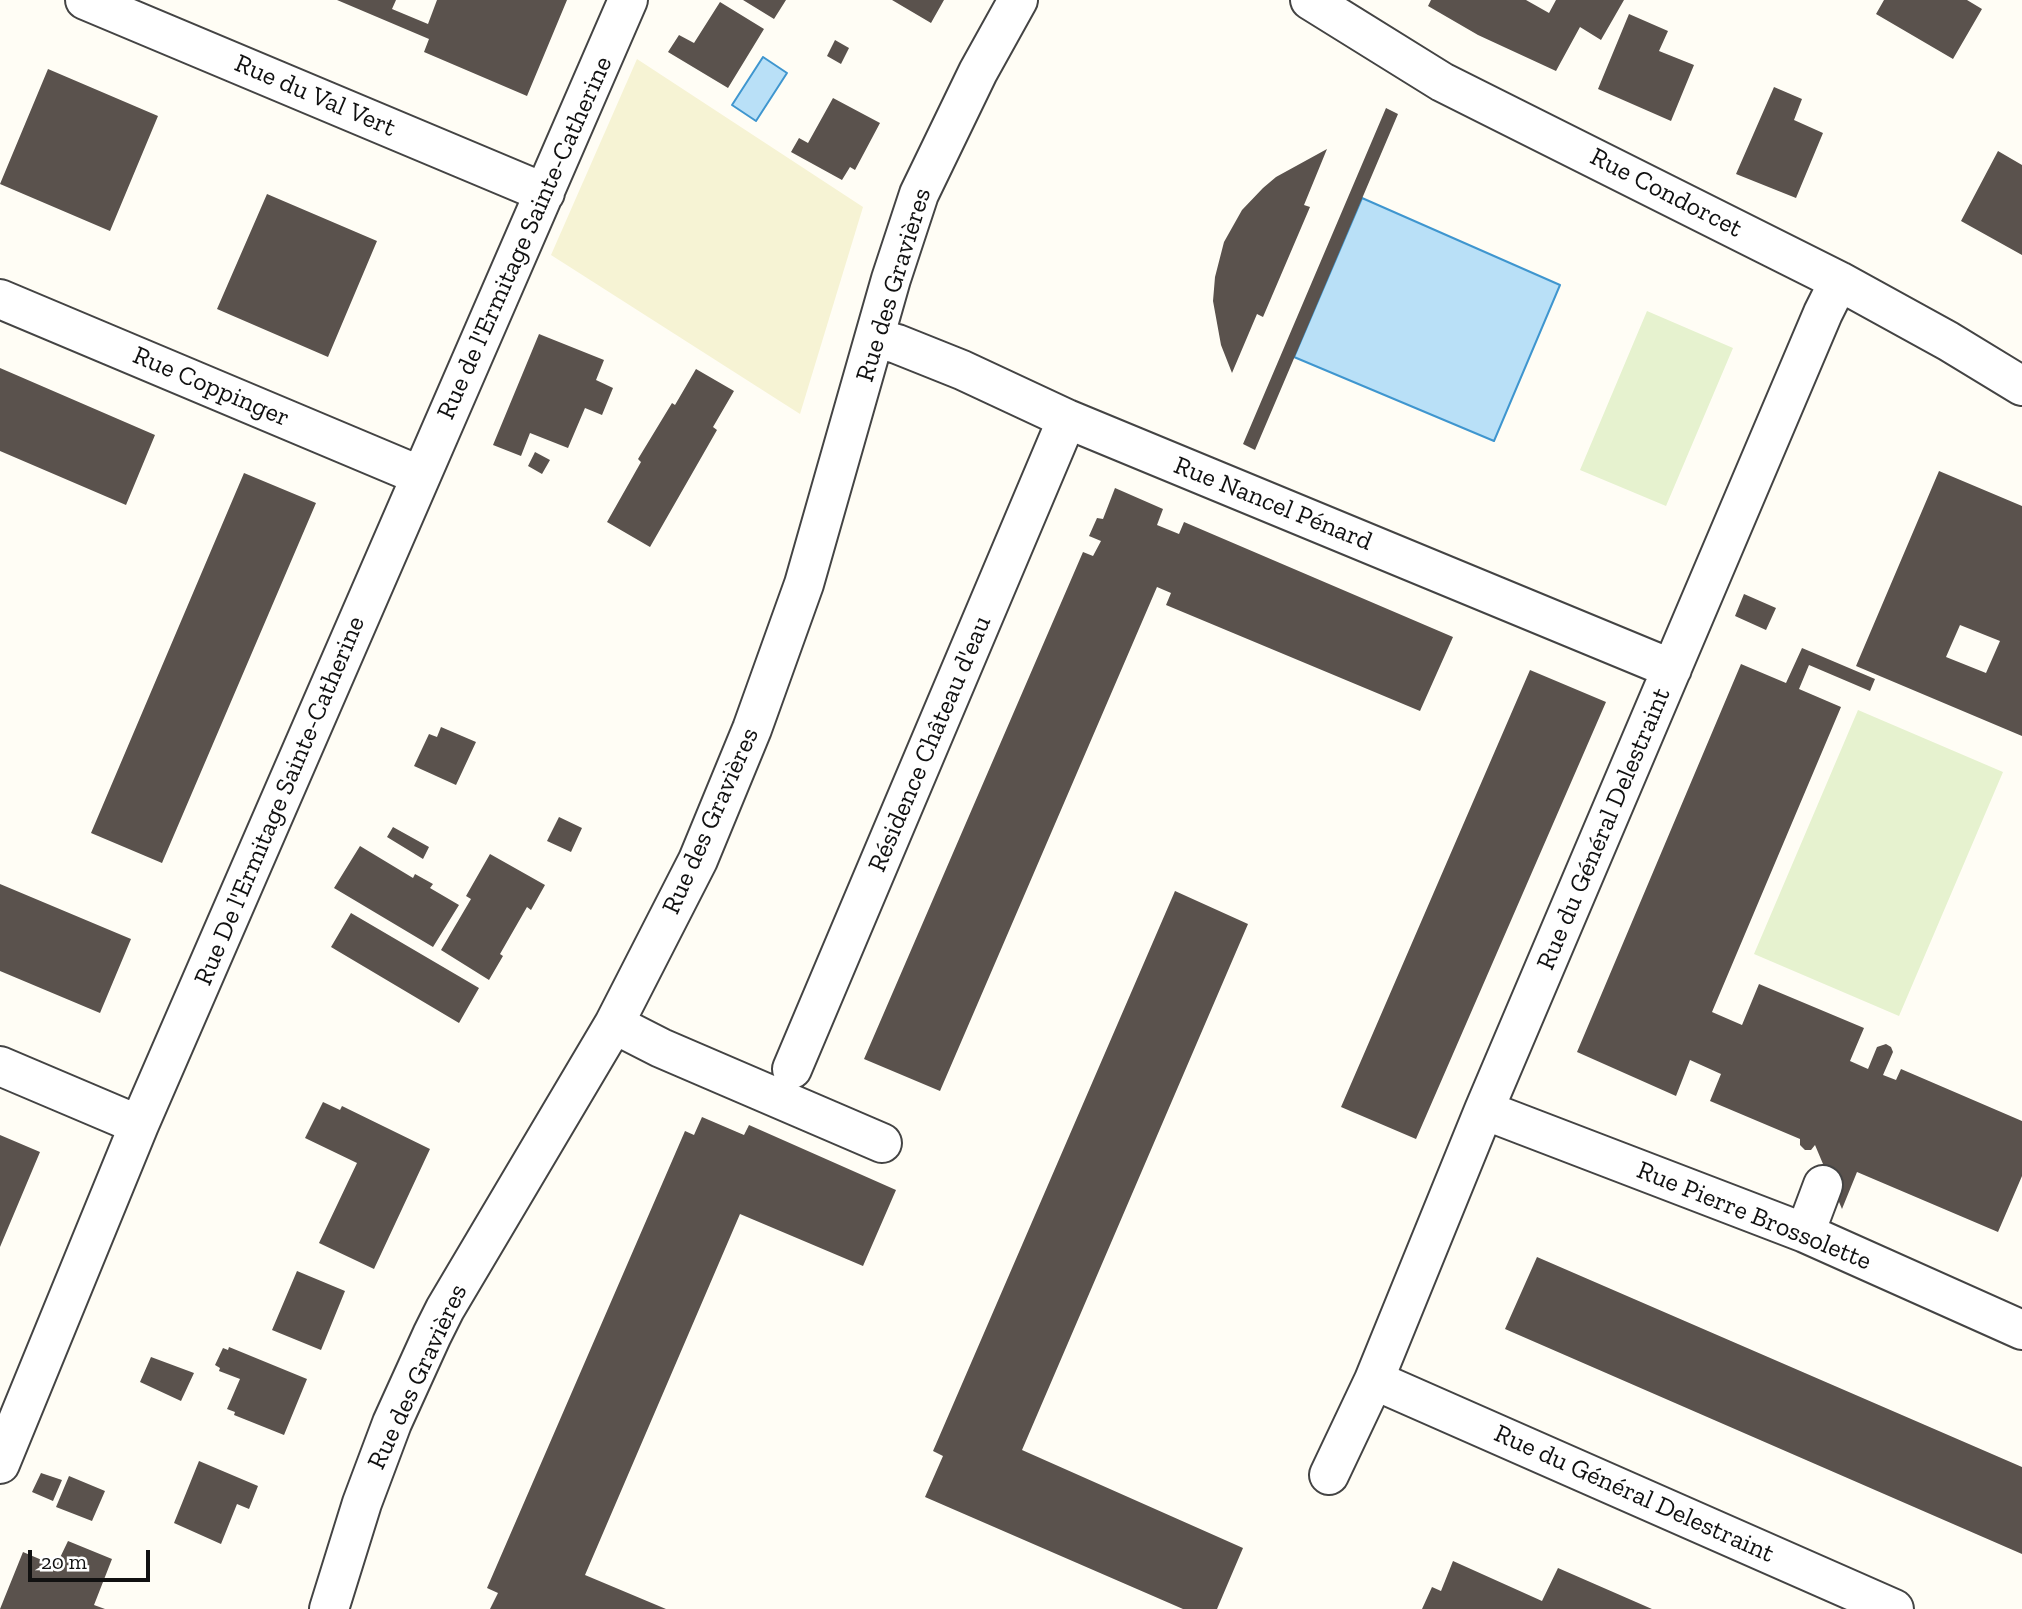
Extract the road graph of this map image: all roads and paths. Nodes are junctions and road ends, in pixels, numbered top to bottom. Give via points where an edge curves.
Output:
1 (85, 0) edge
2 (628, 0) edge
3 (1018, 0) edge
4 (1310, 0) edge
5 (545, 193) junction
6 (1839, 281) junction
7 (0, 299) edge
8 (876, 338) junction
9 (2022, 386) edge
10 (1067, 419) junction
11 (421, 476) junction
12 (1672, 668) junction
13 (614, 1024) junction
14 (0, 1066) edge
15 (792, 1069) dead end
16 (1484, 1110) junction
17 (139, 1125) junction
18 (883, 1143) dead end
19 (1822, 1185) dead end
20 (1805, 1233) junction
21 (2022, 1330) edge
22 (1374, 1380) junction
23 (0, 1464) edge
24 (1329, 1475) dead end
25 (332, 1608) edge
26 (1894, 1609) edge

1 - 5 street, Rue du Val Vert
2 - 5 street, Rue de l'Ermitage Sainte-Catherine
3 - 8 street, Rue des Gravières via 919,194
4 - 6 street, Rue Condorcet via 1442,82
5 - 11 street, Rue de l'Ermitage Sainte-Catherine
6 - 9 street, Rue Condorcet
6 - 12 street, Rue du Général Delestraint
7 - 11 street, Rue Coppinger
8 - 10 street, Rue Nancel Pénard via 962,370
8 - 13 street, Rue des Gravières via 804,584 752,729 698,860
10 - 12 street, Rue Nancel Pénard
10 - 15 street, Résidence Château d'eau
11 - 17 street, Rue De l'Ermitage Sainte-Catherine
12 - 16 street, Rue du Général Delestraint
13 - 18 street
13 - 25 street, Rue des Gravières via 432,1335 362,1503
14 - 17 street
16 - 20 street, Rue Pierre Brossolette
16 - 22 street, Rue du Général Delestraint
17 - 23 street
19 - 20 street
20 - 21 street, Rue Pierre Brossolette
22 - 24 street, Rue du Général Delestraint
22 - 26 street, Rue du Général Delestraint

